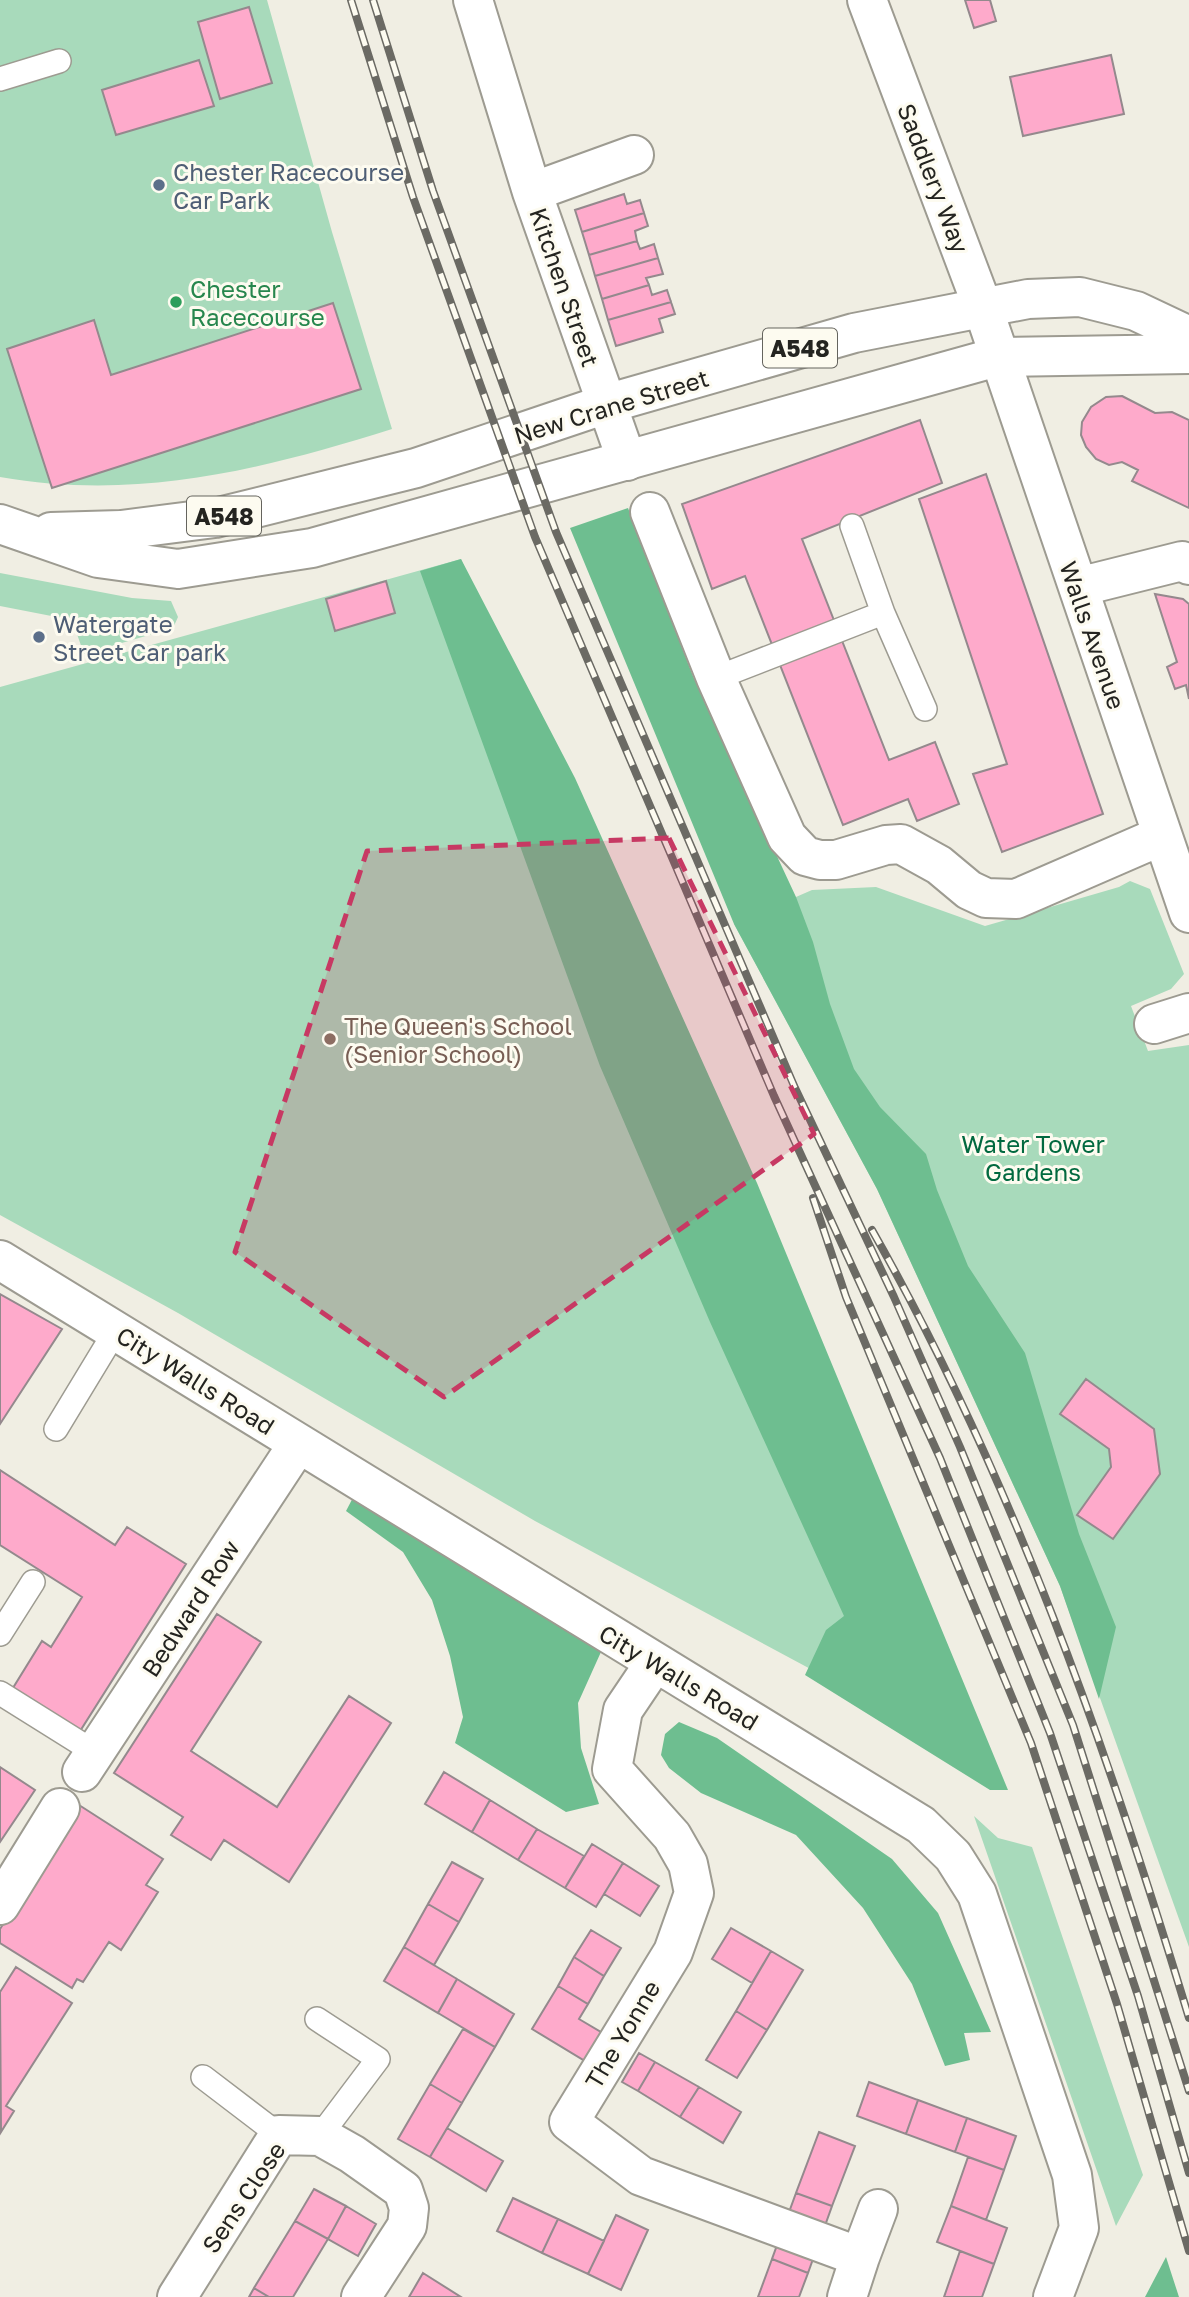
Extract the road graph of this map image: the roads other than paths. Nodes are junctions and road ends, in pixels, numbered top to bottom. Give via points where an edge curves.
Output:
1 (473, 0) edge
2 (867, 0) edge
3 (59, 61) dead end
4 (0, 79) edge
5 (634, 155) dead end
6 (532, 192) junction
7 (982, 308) junction
8 (1189, 336) edge
9 (1189, 354) edge
10 (998, 357) junction
11 (606, 404) junction
12 (627, 461) junction
13 (650, 512) dead end
14 (852, 526) dead end
15 (14, 528) edge
16 (1189, 565) edge
17 (1078, 587) junction
18 (883, 613) junction
19 (716, 678) junction
20 (925, 709) dead end
21 (1161, 836) junction
22 (1189, 913) edge
23 (0, 1260) edge
24 (116, 1330) junction
25 (56, 1429) dead end
26 (298, 1444) junction
27 (33, 1583) dead end
28 (0, 1634) edge
29 (654, 1664) junction
30 (0, 1693) edge
31 (89, 1763) joint
32 (60, 1808) dead end
33 (0, 1905) edge
34 (317, 2019) dead end
35 (203, 2077) dead end
36 (279, 2135) junction
37 (320, 2136) junction
38 (878, 2209) dead end
39 (860, 2257) junction
40 (177, 2297) edge
41 (361, 2297) edge
42 (848, 2297) edge
43 (1053, 2297) edge

1 - 6 street, Kitchen Street
2 - 7 street, Saddlery Way
3 - 4 lane
5 - 6 street, Kitchen Street
6 - 11 street, Kitchen Street
7 - 8 street, New Crane Street / A548 via 1028,299 1080,297 1136,311
7 - 10 street, Saddlery Way
7 - 11 street, New Crane Street / A548 via 854,333
9 - 10 street, New Crane Street / A548
10 - 12 street, New Crane Street / A548
10 - 17 street, Walls Avenue
11 - 12 street, Kitchen Street
11 - 15 street, New Crane Street / A548 via 416,468 215,518 121,530
12 - 15 street, New Crane Street / A548 via 312,548 178,569 98,558
13 - 19 street
14 - 18 lane
16 - 17 street via 1182,561
17 - 21 street, Walls Avenue
18 - 19 lane
18 - 20 lane
19 - 21 street via 787,837 805,856 836,860 901,844 939,865 968,890 986,898 1016,899
21 - 22 street, Walls Avenue
23 - 24 street, City Walls Road
24 - 25 lane
24 - 26 street, City Walls Road
26 - 29 street, City Walls Road
26 - 31 street, Bedward Row
27 - 28 lane
29 - 39 street, The Yonne via 623,1710 612,1769 673,1836 688,1864 694,1893 673,1952 569,2122 641,2176
29 - 43 street, City Walls Road via 921,1825 953,1856 977,1894 1072,2175 1079,2228
30 - 31 lane
32 - 33 street
34 - 37 lane via 377,2059
35 - 36 lane
36 - 37 street, Sens Close
36 - 40 street, Sens Close
37 - 41 street, Sens Close via 403,2190 409,2208 407,2226
38 - 39 street
39 - 42 street

